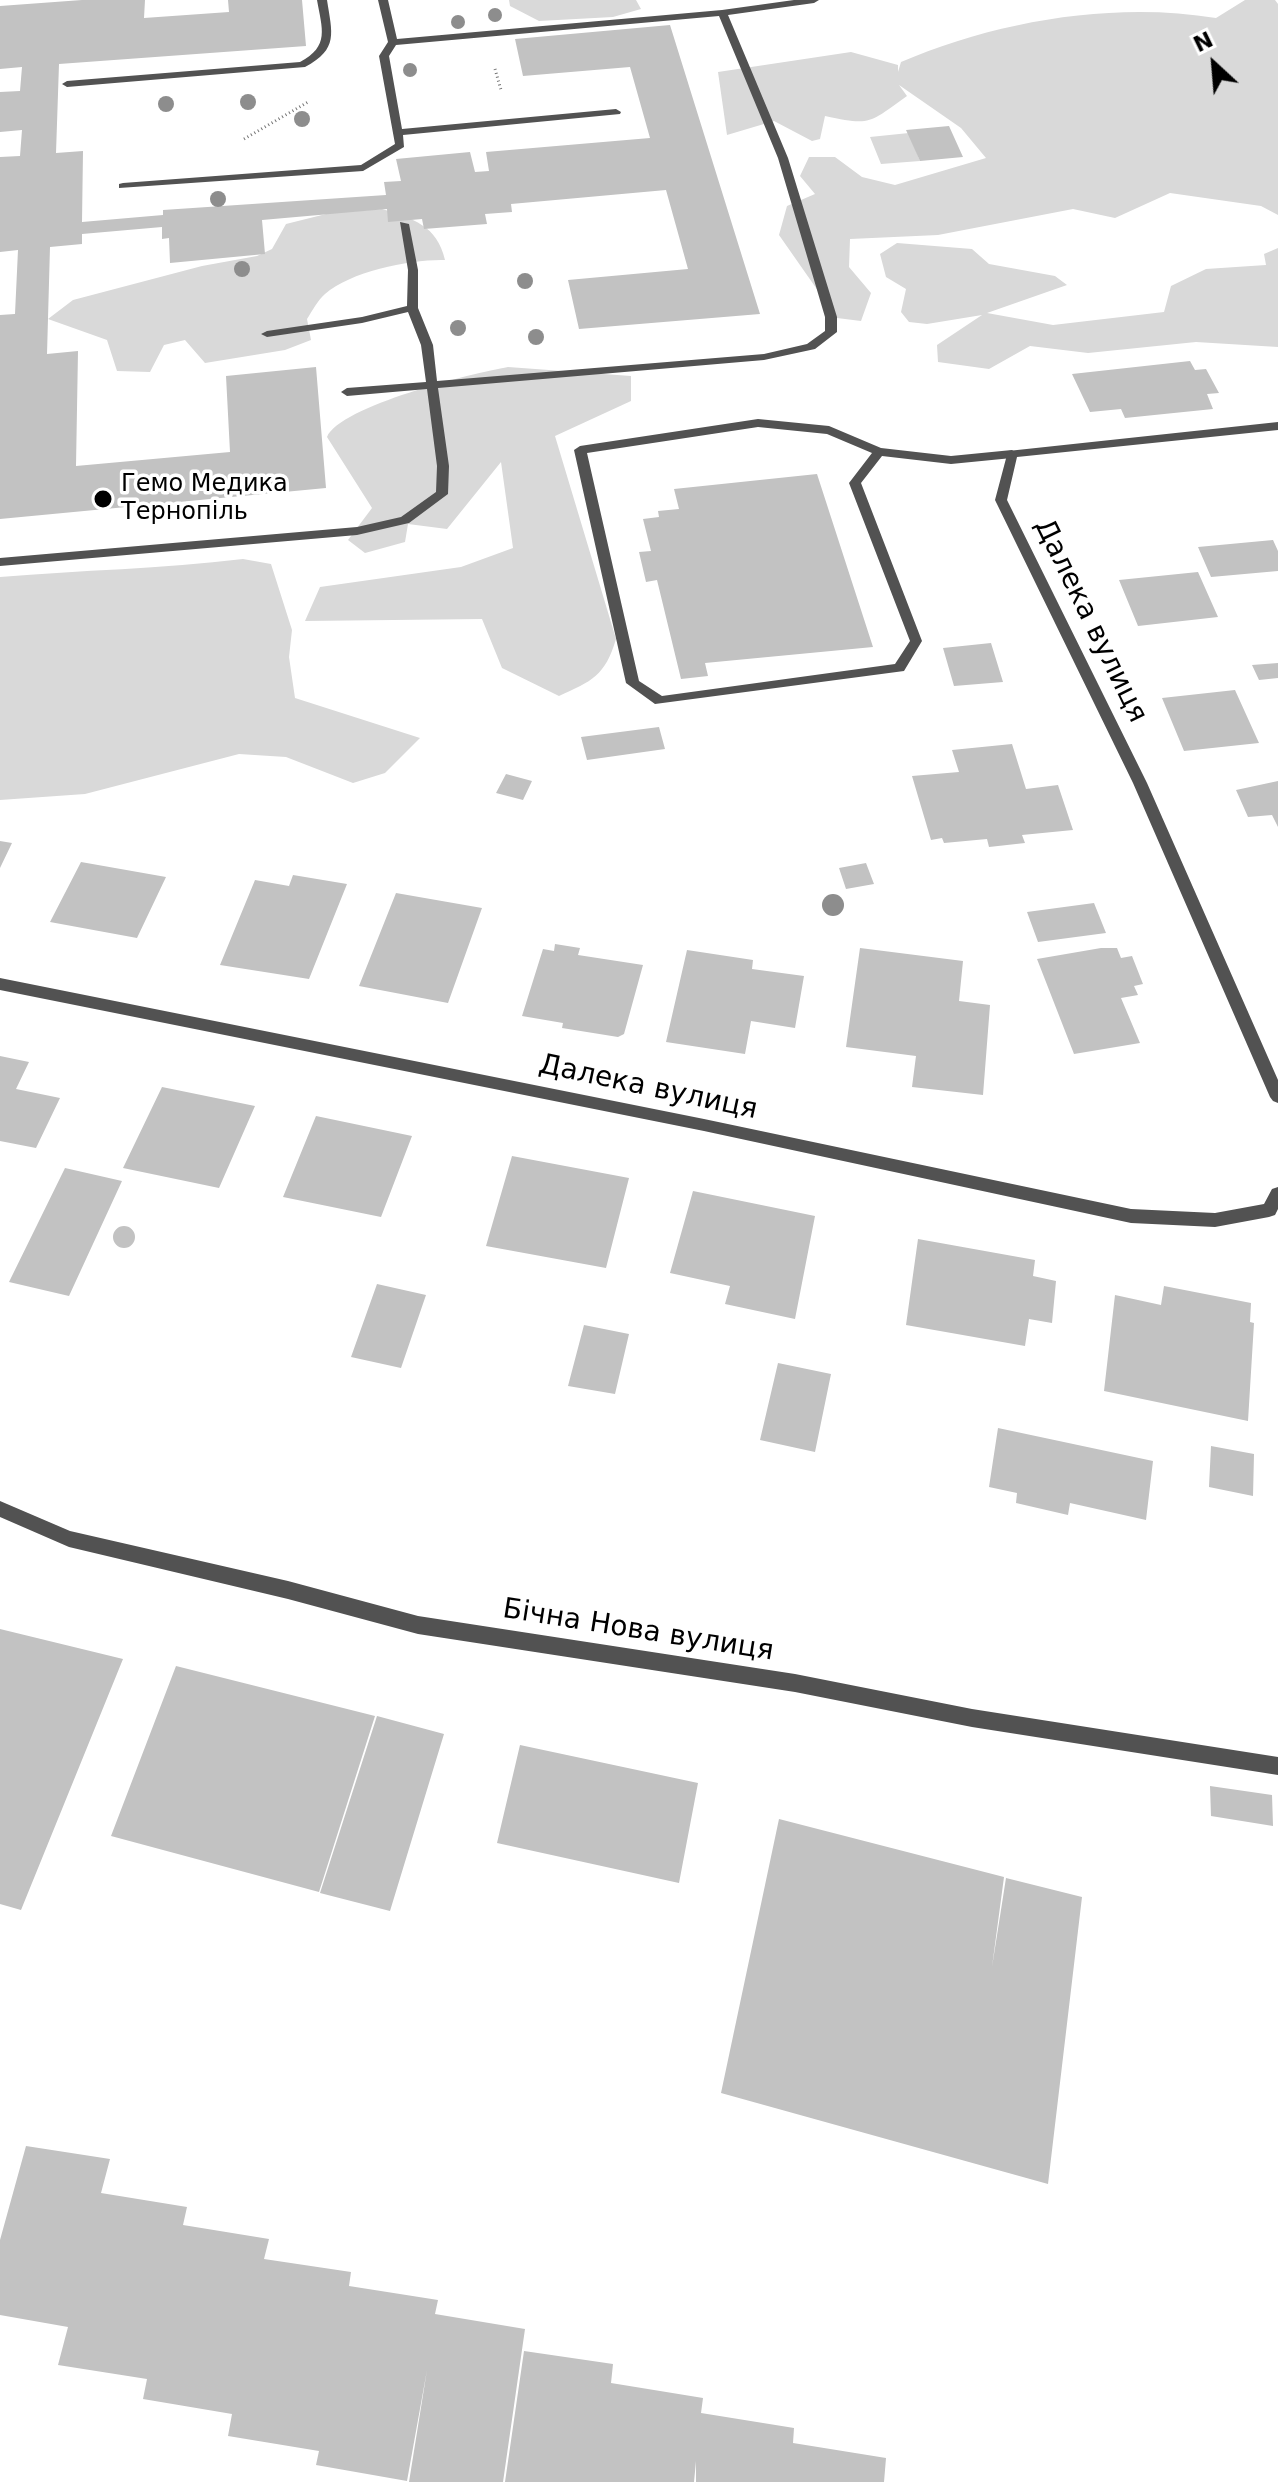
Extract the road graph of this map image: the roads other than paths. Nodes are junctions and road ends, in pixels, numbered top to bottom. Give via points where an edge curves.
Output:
1 (322, 0) edge
2 (383, 0) edge
3 (814, 0) edge
4 (722, 13) junction
5 (393, 42) junction
6 (67, 84) dead end
7 (616, 112) dead end
8 (398, 132) junction
9 (123, 186) dead end
10 (404, 224) dead end
11 (412, 308) junction
12 (267, 334) dead end
13 (430, 383) junction
14 (347, 392) dead end
15 (1278, 426) edge
16 (879, 452) junction
17 (1012, 454) junction
18 (0, 562) edge
19 (0, 984) edge
20 (1278, 1097) edge
21 (1278, 1194) edge
22 (0, 1509) edge
23 (1278, 1766) edge

1 - 6 street via 327,44 320,57 302,65
2 - 5 street
3 - 4 street
4 - 5 street
4 - 13 street via 783,158 831,332 811,347 764,357
5 - 8 street via 384,56
7 - 8 street
8 - 9 street via 400,145 363,168
10 - 11 street via 413,270
11 - 12 street
11 - 13 street via 427,345
13 - 14 street
13 - 18 street via 443,466 442,494 405,520 357,531
15 - 17 street
16 - 16 street via 829,430 758,423 580,450 633,683 660,701 899,668 916,641 855,483
16 - 17 street via 951,460
17 - 20 street, Далека вулиця via 1001,500 1140,783
19 - 21 street, Далека вулиця via 1131,1216 1215,1220 1269,1210
22 - 23 street, Бічна Нова вулиця via 69,1539 418,1625

